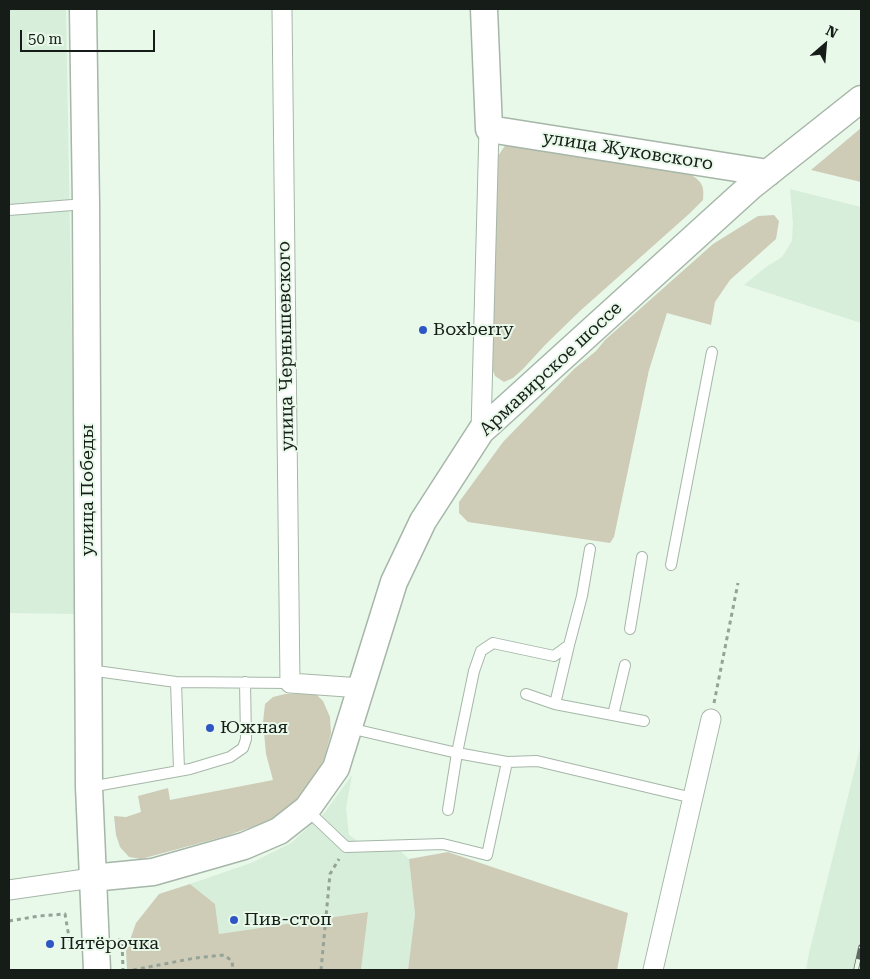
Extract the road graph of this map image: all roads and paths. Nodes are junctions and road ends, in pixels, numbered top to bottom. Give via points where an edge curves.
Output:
1 (83, 9) edge
2 (282, 9) edge
3 (484, 9) edge
4 (861, 99) edge
5 (489, 129) junction
6 (768, 173) junction
7 (86, 204) junction
8 (9, 210) edge
9 (712, 352) dead end
10 (482, 431) junction
11 (590, 549) dead end
12 (642, 557) dead end
13 (671, 565) dead end
14 (738, 583) dead end
15 (630, 629) dead end
16 (569, 644) junction
17 (625, 665) dead end
18 (89, 670) junction
19 (176, 682) junction
20 (245, 682) junction
21 (290, 683) junction
22 (361, 688) junction
23 (526, 694) dead end
24 (555, 704) junction
25 (613, 715) junction
26 (711, 719) joint
27 (644, 721) dead end
28 (349, 728) junction
29 (457, 753) junction
30 (507, 762) junction
31 (179, 770) junction
32 (89, 787) junction
33 (693, 798) junction
34 (307, 809) junction
35 (448, 810) dead end
36 (346, 847) junction
37 (92, 878) junction
38 (9, 890) edge
39 (9, 921) edge
40 (115, 940) dead end
41 (82, 941) dead end
42 (97, 970) edge
43 (123, 970) edge
44 (133, 970) edge
45 (233, 970) edge
46 (321, 970) edge
47 (653, 970) edge

1 - 7 street, улица Победы
2 - 21 street, улица Чернышевского
3 - 5 street
4 - 6 street, Армавирское шоссе
5 - 6 street, улица Жуковского
5 - 10 street
6 - 10 street, Армавирское шоссе
7 - 8 lane
7 - 18 street, улица Победы
9 - 13 lane
10 - 22 street, Армавирское шоссе via 423,521 394,582
11 - 16 lane
12 - 15 lane
14 - 26 path
16 - 24 lane
16 - 29 lane via 554,656 493,643 481,651
17 - 25 lane
18 - 19 lane
18 - 32 street, улица Победы
19 - 20 lane
19 - 31 lane
20 - 21 lane
20 - 31 lane via 244,748 230,757
21 - 22 street
22 - 28 street, Армавирское шоссе
23 - 24 lane
24 - 25 lane
25 - 27 lane
26 - 33 street
28 - 29 lane
28 - 34 street, Армавирское шоссе via 336,768
29 - 30 lane
29 - 35 lane
30 - 33 lane via 537,761
30 - 36 lane via 487,854 443,844
31 - 32 lane
32 - 37 street, улица Победы
33 - 47 street
34 - 36 lane
34 - 37 street, Армавирское шоссе via 279,831 244,846 152,872
36 - 46 path via 330,874
37 - 38 street
37 - 42 street, улица Победы
39 - 41 path via 65,914 70,943
40 - 43 path via 122,940
44 - 45 path via 224,955 232,961

